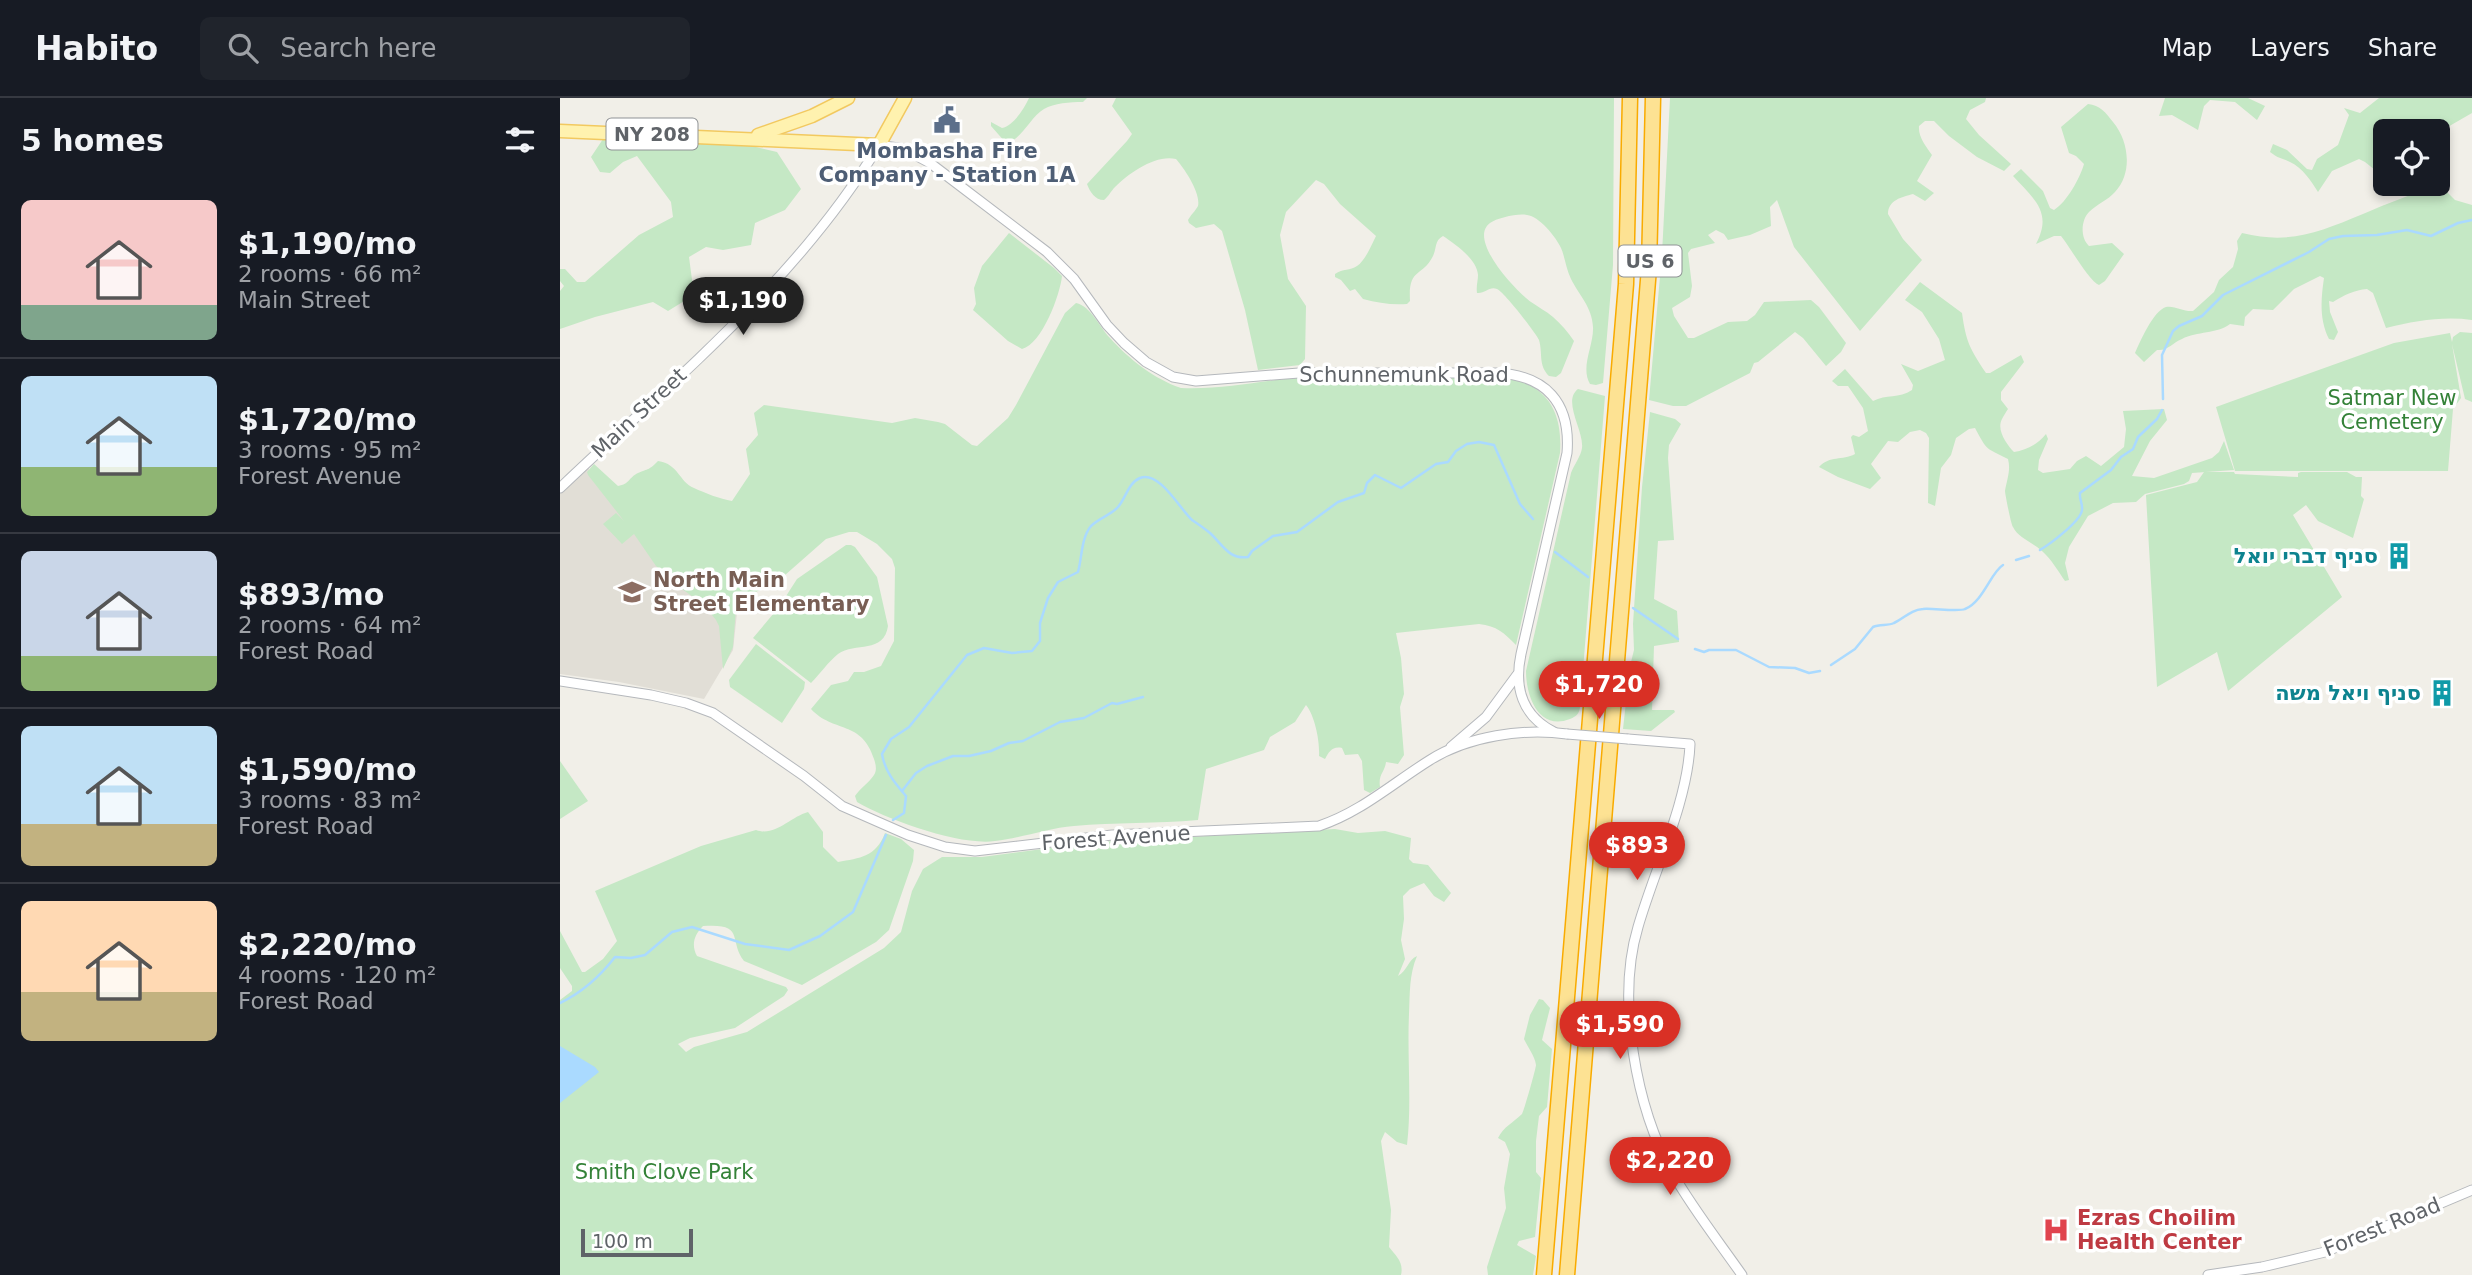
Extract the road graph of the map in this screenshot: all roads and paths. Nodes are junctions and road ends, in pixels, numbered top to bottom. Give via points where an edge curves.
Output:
1 (848, 98) edge
2 (905, 98) edge
3 (1630, 98) edge
4 (1653, 98) edge
5 (560, 131) edge
6 (745, 138) junction
7 (879, 145) junction
8 (560, 488) edge
9 (1518, 674) junction
10 (560, 681) edge
11 (1554, 732) junction
12 (1441, 754) junction
13 (2472, 1190) edge
14 (1544, 1275) edge
15 (1567, 1275) edge
16 (1742, 1275) edge
17 (2208, 1275) edge

1 - 6 main road, NY 208 via 795,123
2 - 7 main road
3 - 14 highway, US 6 via 1626,284
4 - 15 highway, US 6 via 1648,281
5 - 6 main road, NY 208
6 - 7 main road, NY 208
7 - 8 street, Main Street via 847,194 764,294
7 - 9 street, Schunnemunk Road via 904,149 930,163 1053,257 1124,343 1173,377 1196,381 1299,373 1498,373 1522,375 1540,384 1559,407 1568,444
9 - 11 street, Schunnemunk Road via 1526,707
9 - 12 street, Schunnemunk Road via 1486,717
10 - 12 street, Forest Avenue via 651,695 713,713 842,806 925,842 975,851 1112,835 1319,826 1362,807
11 - 12 street, Forest Avenue via 1506,735
11 - 16 street, Forest Avenue, bridge via 1690,744 1682,792 1634,942 1629,1022 1642,1095 1663,1154
13 - 17 street, Forest Road via 2325,1252

